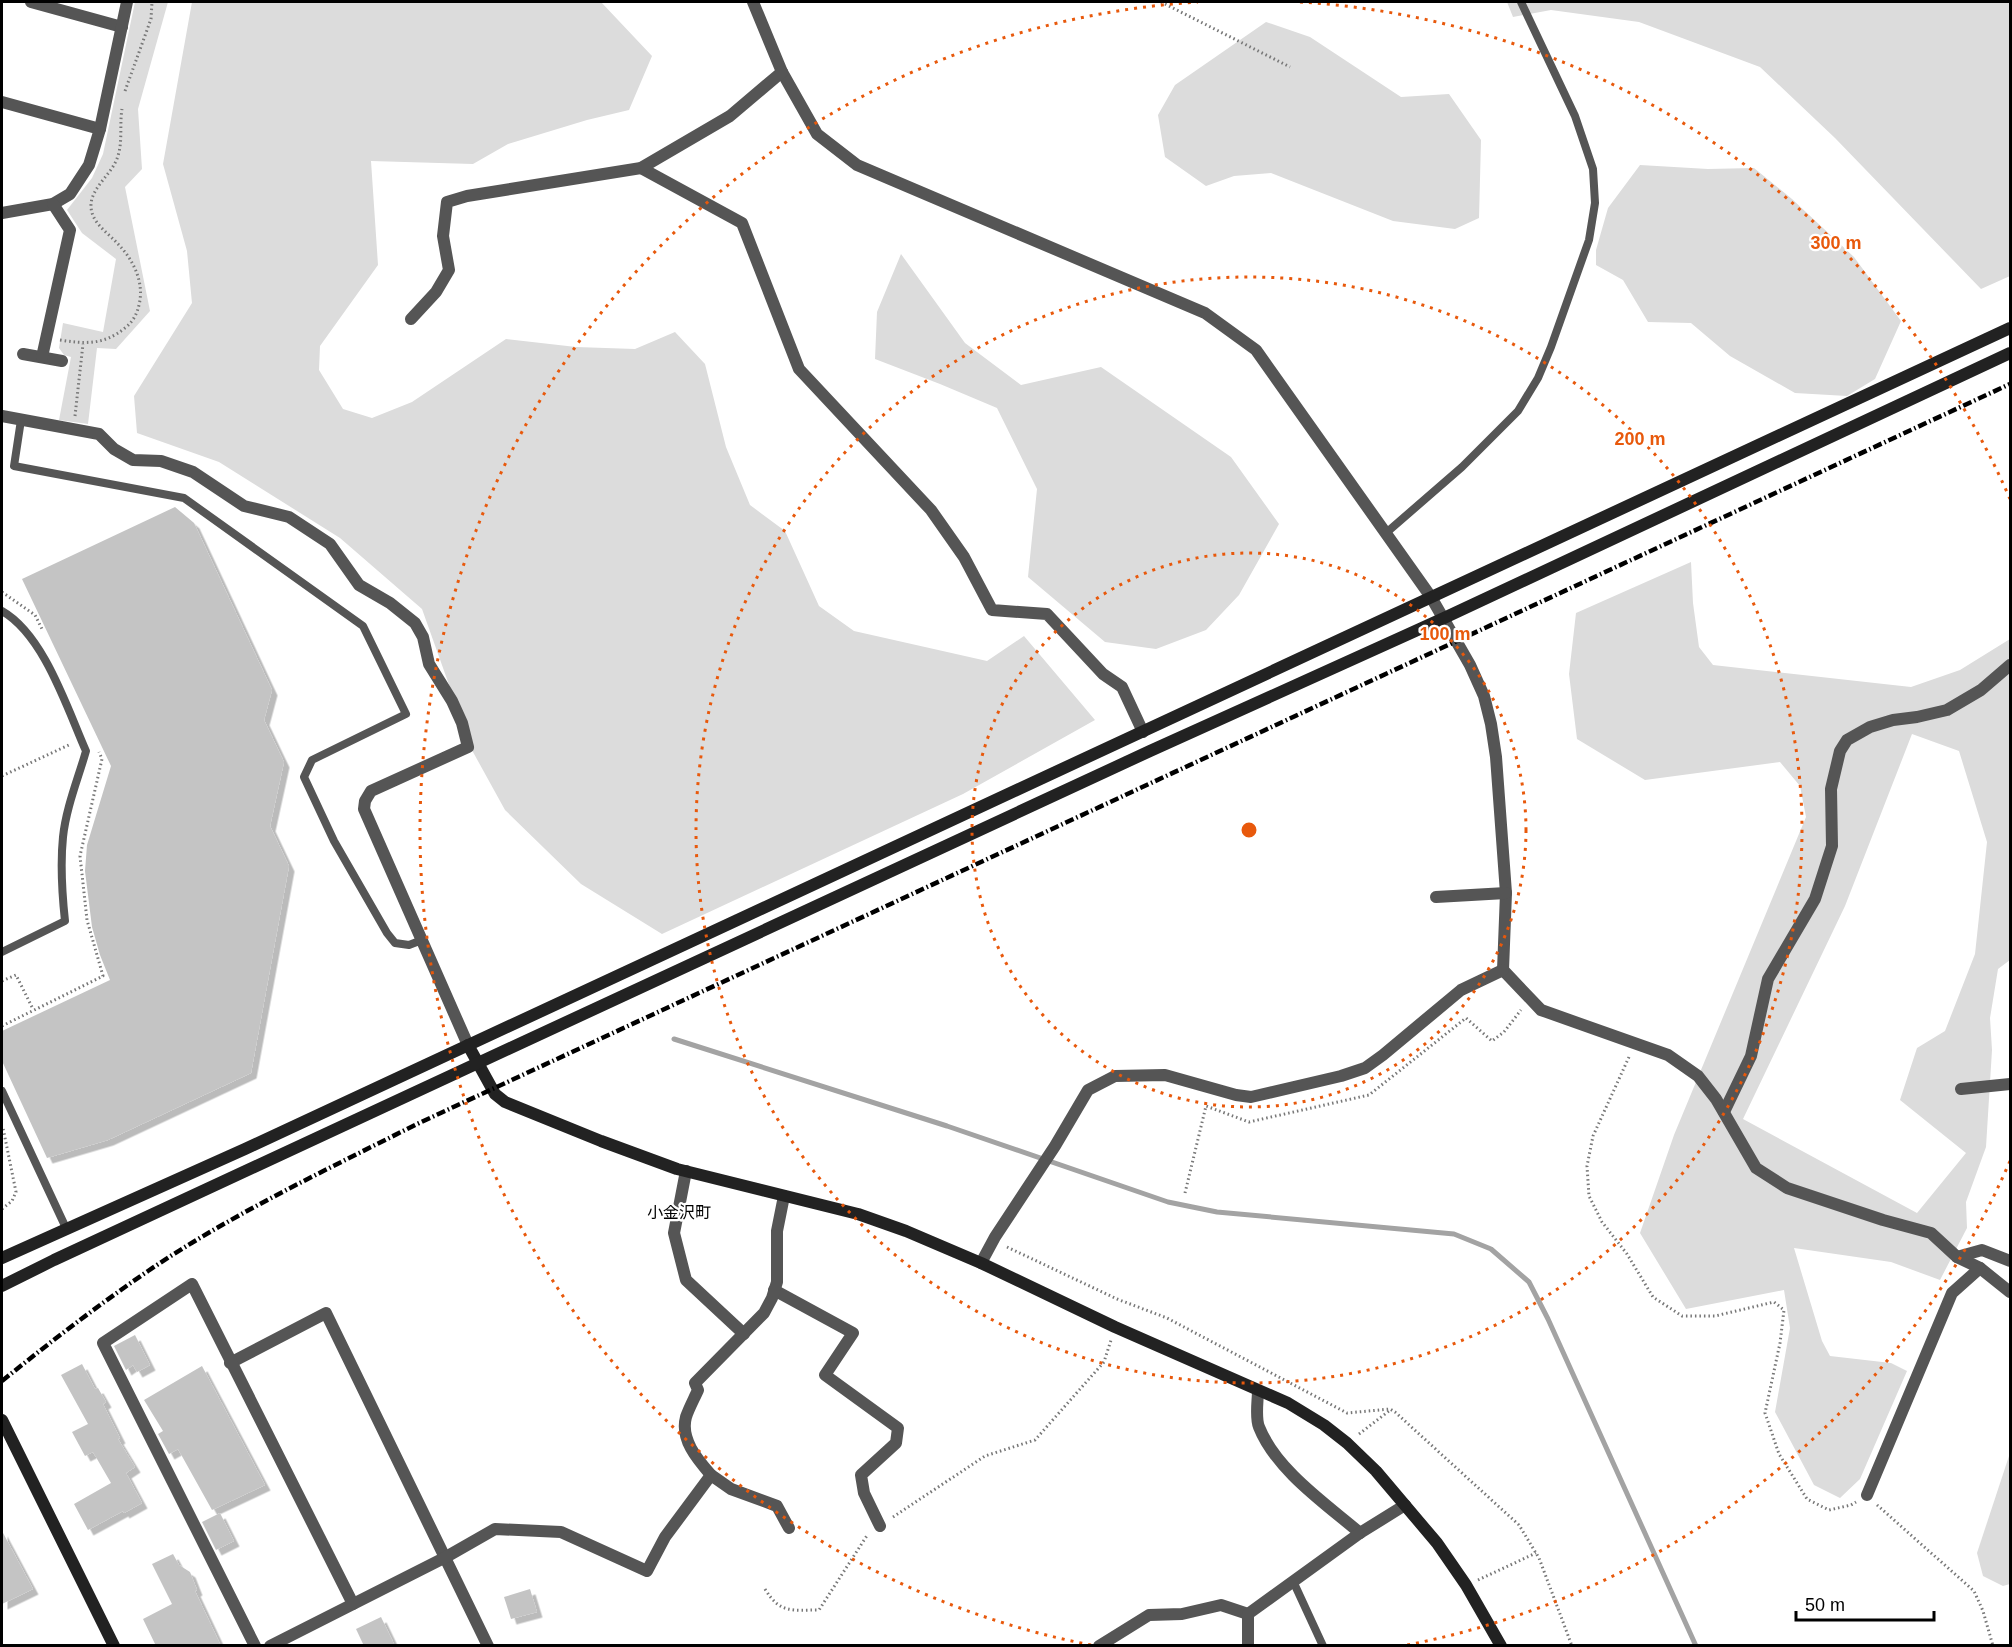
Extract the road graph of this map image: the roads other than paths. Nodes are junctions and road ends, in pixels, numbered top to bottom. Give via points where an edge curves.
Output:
1 (31, 2) edge
2 (127, 2) edge
3 (753, 2) edge
4 (1521, 2) edge
5 (122, 27) junction
6 (782, 72) junction
7 (2, 102) edge
8 (100, 129) junction
9 (641, 168) junction
10 (53, 204) junction
11 (2, 213) edge
12 (411, 319) dead end
13 (2010, 328) edge
14 (2010, 353) edge
15 (23, 354) dead end
16 (42, 357) junction
17 (62, 361) dead end
18 (2, 416) edge
19 (21, 420) junction
20 (1386, 533) junction
21 (1431, 597) junction
22 (2, 611) edge
23 (1444, 618) junction
24 (2010, 665) edge
25 (1143, 732) junction
26 (1506, 893) junction
27 (1436, 897) dead end
28 (422, 940) junction
29 (2, 952) edge
30 (1503, 970) junction
31 (468, 1045) junction
32 (479, 1064) junction
33 (2010, 1084) edge
34 (1961, 1089) dead end
35 (2, 1091) edge
36 (1724, 1112) junction
37 (686, 1171) junction
38 (784, 1196) junction
39 (66, 1228) junction
40 (1958, 1257) junction
41 (2, 1258) edge
42 (2010, 1261) edge
43 (981, 1263) junction
44 (1980, 1268) junction
45 (2, 1286) edge
46 (774, 1290) junction
47 (2010, 1292) edge
48 (744, 1334) junction
49 (230, 1363) junction
50 (1258, 1390) junction
51 (2, 1420) edge
52 (711, 1475) junction
53 (1867, 1495) road end
54 (1405, 1505) junction
55 (880, 1526) road end
56 (789, 1528) dead end
57 (1360, 1533) junction
58 (446, 1557) junction
59 (1293, 1581) junction
60 (353, 1604) junction
61 (1248, 1614) junction
62 (114, 1646) edge
63 (255, 1646) edge
64 (270, 1646) edge
65 (489, 1646) edge
66 (1099, 1646) edge
67 (1248, 1646) edge
68 (1323, 1646) edge
69 (1501, 1646) edge

1 - 5 street
2 - 5 street
3 - 6 street
4 - 20 lane via 1575,116 1593,169 1595,202 1589,240 1551,347 1518,411 1462,467
5 - 8 street
6 - 9 street via 730,116
6 - 20 street via 817,134 857,165 1205,314 1256,350
7 - 8 street
8 - 10 street via 89,165 70,194
9 - 12 street via 447,202 443,236 449,270 436,292
9 - 25 street via 742,223 799,369 932,510 964,557 992,610 1047,614 1103,675 1122,687
10 - 11 street
10 - 16 street via 70,230
13 - 21 street
14 - 23 street
15 - 16 street
16 - 17 street
18 - 19 street
19 - 28 street via 99,434 133,460 161,461 193,472 244,506 289,517 330,544 359,585 415,623 429,663 462,723 468,747 371,791 364,809
19 - 28 lane via 14,466 184,498 363,626 406,714 312,760 304,777 334,841 387,933 395,943 408,945
20 - 21 street
21 - 23 street
21 - 25 street
22 - 29 lane via 20,624 44,658 86,751 63,835 61,879 65,921
23 - 26 street via 1484,696 1491,724
23 - 32 street
24 - 36 street via 1981,690 1947,710 1893,720 1847,740 1840,751 1831,789 1832,846 1815,899 1768,979 1751,1056
25 - 31 street
26 - 27 street
26 - 30 street
28 - 31 street
30 - 36 street via 1541,1010 1668,1055 1698,1076
30 - 43 street via 1461,990 1365,1068 1341,1076 1251,1097 1165,1075 1114,1076 1088,1090
31 - 32 street
31 - 39 street
32 - 37 street via 495,1094 505,1102
32 - 45 street
33 - 34 street
35 - 39 lane
36 - 40 street via 1756,1168 1786,1188 1931,1233
37 - 38 street
37 - 48 street via 674,1233 686,1280
38 - 43 street via 858,1214
38 - 46 street via 777,1231
39 - 41 street
40 - 42 street via 1982,1250
40 - 44 street
43 - 50 street
44 - 47 street
44 - 53 street via 1952,1293
46 - 48 street via 764,1313
46 - 55 street via 852,1333 825,1375 898,1428 896,1443 861,1474 864,1493
48 - 52 street via 695,1383 698,1390 686,1418 686,1436 695,1458
49 - 58 street via 326,1313
49 - 60 street
49 - 63 street via 192,1284 103,1343
50 - 54 street via 1324,1425 1376,1471
50 - 57 street via 1258,1425 1273,1450 1292,1475
51 - 62 street
52 - 56 street via 731,1489 777,1506
52 - 58 street via 665,1537 647,1570 561,1532 495,1529
54 - 57 street
54 - 69 street via 1466,1585
57 - 59 street
58 - 60 street
58 - 65 street
59 - 61 street
59 - 68 lane
60 - 64 street
61 - 66 street via 1221,1605 1182,1614 1149,1615
61 - 67 street

